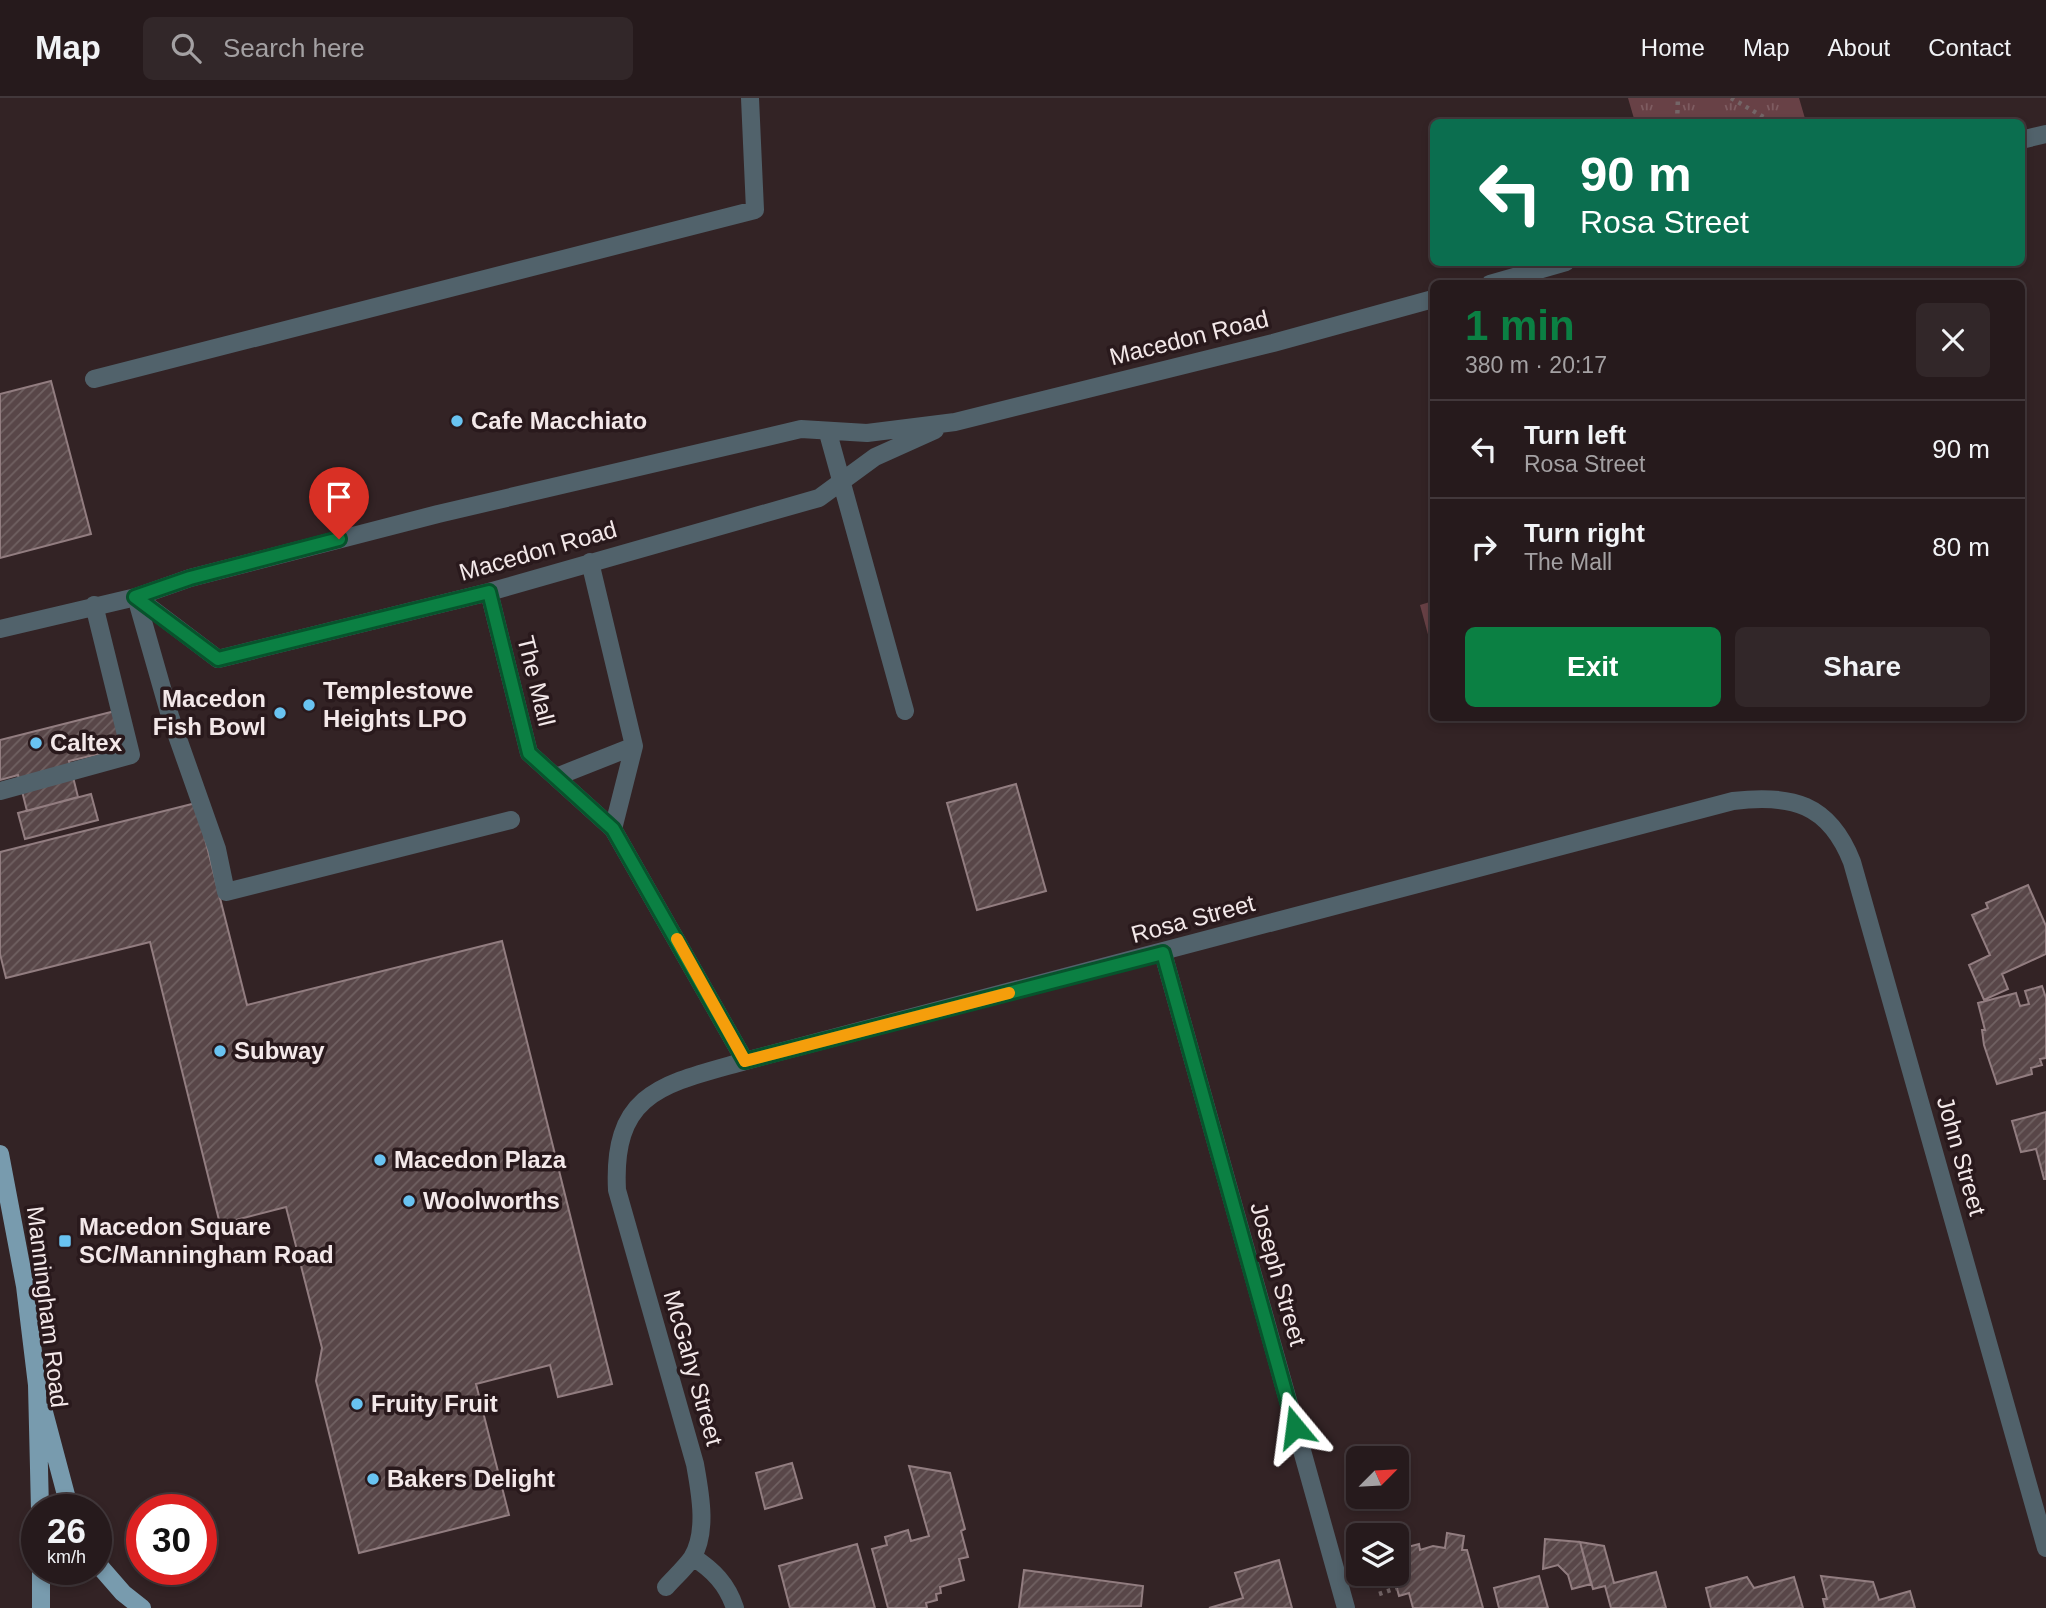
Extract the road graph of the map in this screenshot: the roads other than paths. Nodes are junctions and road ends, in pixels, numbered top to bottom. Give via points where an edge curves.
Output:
1 (750, 98) edge
2 (2046, 134) edge
3 (2025, 139) edge
4 (1552, 266) edge
5 (1504, 280) edge
6 (1430, 300) edge
7 (94, 379) dead end
8 (955, 422) junction
9 (828, 433) junction
10 (841, 482) junction
11 (590, 562) junction
12 (489, 592) junction
13 (135, 597) junction
14 (94, 605) junction
15 (0, 629) edge
16 (905, 711) dead end
17 (634, 747) junction
18 (556, 777) junction
19 (0, 791) edge
20 (1794, 800) joint
21 (511, 820) dead end
22 (613, 829) junction
23 (1163, 953) junction
24 (745, 1061) junction
25 (623, 1127) joint
26 (0, 1154) edge
27 (37, 1385) junction
28 (40, 1494) edge
29 (66, 1494) edge
30 (2046, 1548) edge
31 (693, 1557) junction
32 (112, 1580) edge
33 (41, 1585) edge
34 (666, 1587) dead end
35 (41, 1608) edge
36 (142, 1608) edge
37 (735, 1608) edge
38 (1346, 1608) edge

1 - 7 street via 755,210
2 - 3 street
4 - 5 street
6 - 8 street, Macedon Road
8 - 9 street, Macedon Road
8 - 10 street, Macedon Road via 875,457
9 - 10 street
9 - 13 street, Macedon Road via 801,429 438,514 190,578
10 - 11 street, Macedon Road via 819,498
10 - 16 street
11 - 12 street, Macedon Road
11 - 17 street
12 - 13 street, Macedon Road via 218,659
12 - 18 street, The Mall via 529,753
13 - 14 street, Macedon Road
13 - 21 street via 170,716 217,849 226,892
14 - 15 street, Macedon Road
14 - 19 street via 131,755
17 - 18 street
17 - 22 street
18 - 22 street, The Mall
20 - 23 street, Rosa Street via 1733,801
20 - 30 street, John Street via 1834,827 1852,862
22 - 24 street, The Mall
23 - 24 street, Rosa Street
23 - 38 street, Joseph Street
24 - 25 street, Rosa Street via 657,1090
25 - 31 street, McGahy Street via 616,1163 617,1190 695,1464 700,1527
26 - 27 main road, Manningham Road via 25,1286
27 - 28 main road, Manningham Road
27 - 29 main road
31 - 34 street
31 - 37 street via 717,1576
32 - 36 main road
33 - 35 main road

